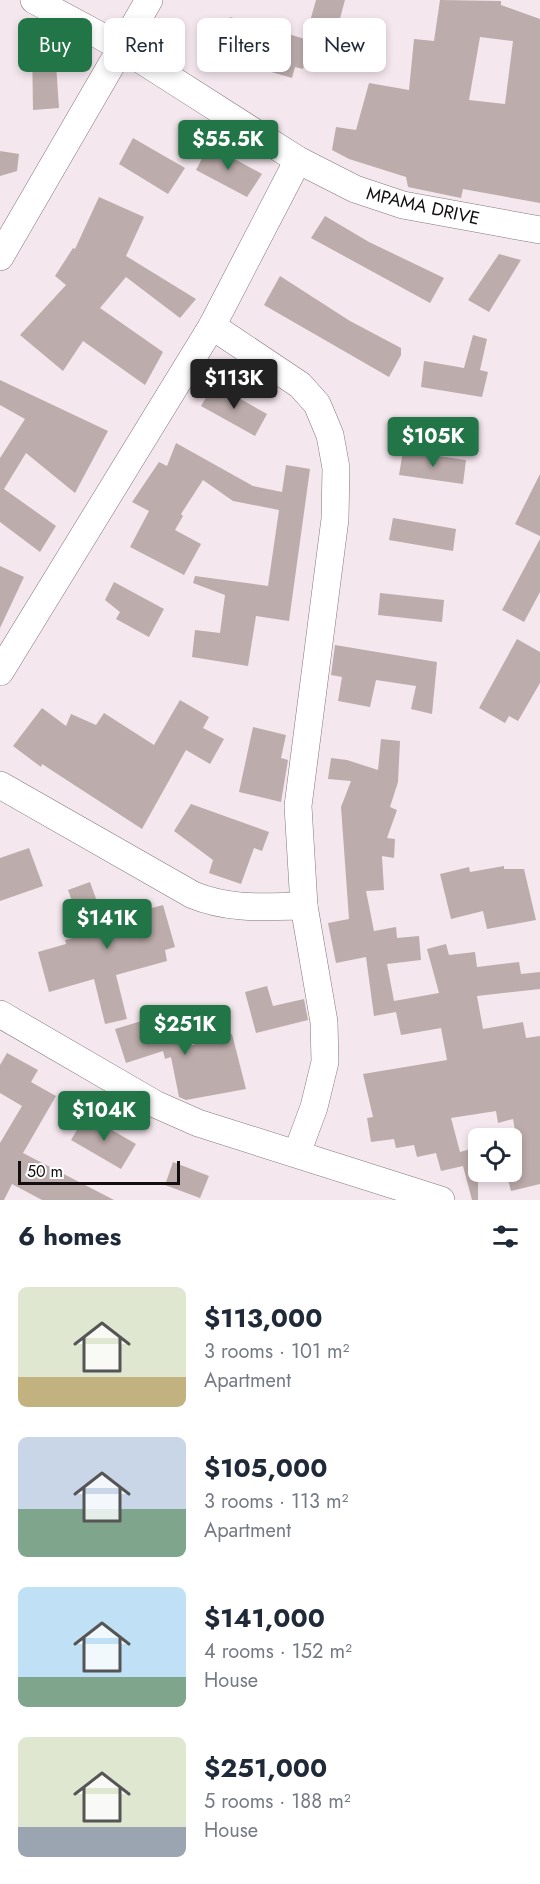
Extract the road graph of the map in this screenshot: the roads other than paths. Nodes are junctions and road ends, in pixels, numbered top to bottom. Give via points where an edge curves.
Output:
1 (34, 0) edge
2 (149, 0) edge
3 (138, 18) edge
4 (104, 38) edge
5 (107, 72) edge
6 (160, 72) edge
7 (298, 160) junction
8 (540, 230) edge
9 (0, 257) edge
10 (212, 326) junction
11 (0, 672) edge
12 (0, 785) edge
13 (304, 906) junction
14 (0, 1014) edge
15 (297, 1153) junction
16 (441, 1200) edge

1 - 4 street, MPAMA DRIVE
2 - 3 street
5 - 9 street
6 - 7 street, MPAMA DRIVE
7 - 8 street, MPAMA DRIVE via 355,189 403,205
7 - 10 street
10 - 11 street
10 - 13 street via 300,385 317,404 330,435 336,468 335,519 298,806
12 - 13 street via 204,899 246,908
13 - 15 street via 324,1022 325,1062
14 - 15 street via 155,1104 198,1123
15 - 16 street

